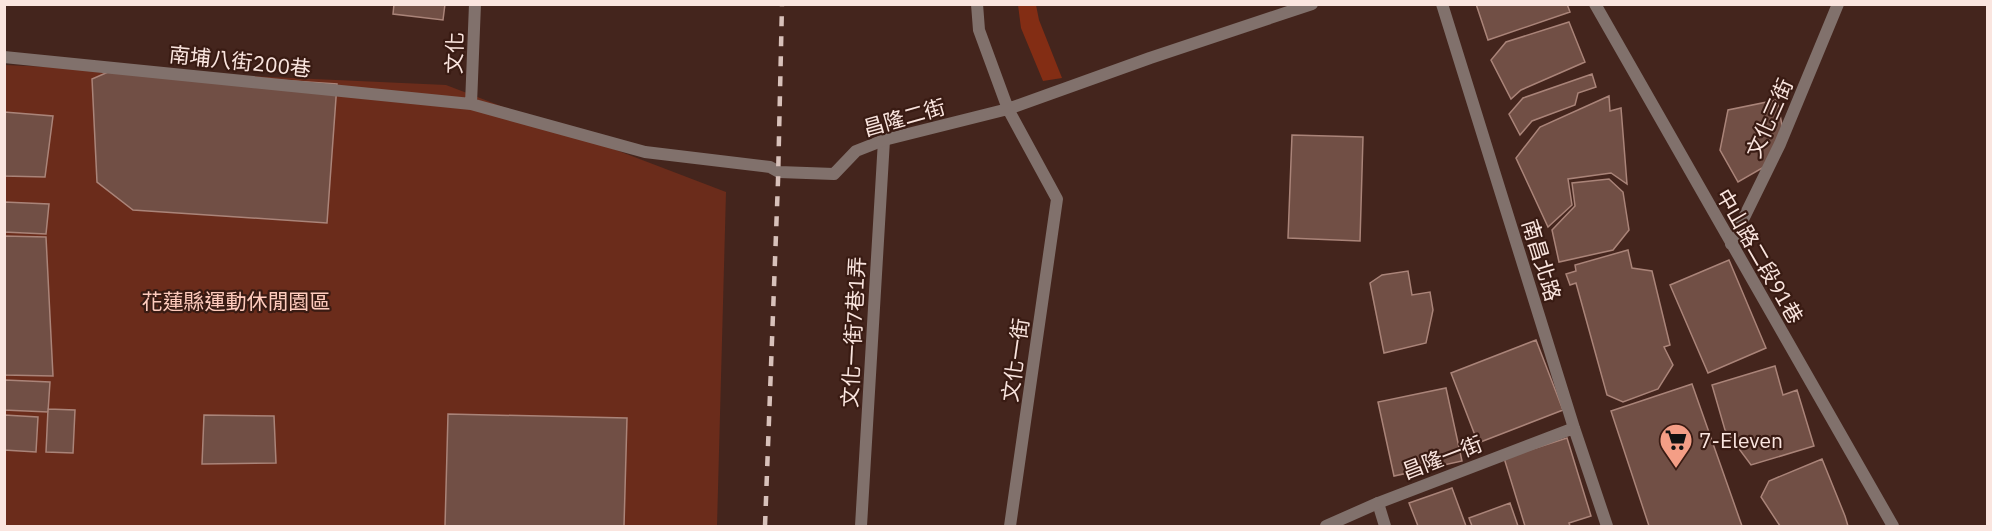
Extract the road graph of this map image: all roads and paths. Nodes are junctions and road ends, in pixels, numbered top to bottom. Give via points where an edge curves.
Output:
1 (476, 4) edge
2 (977, 4) edge
3 (1312, 4) edge
4 (1442, 4) edge
5 (1594, 4) edge
6 (1838, 4) edge
7 (4, 57) edge
8 (471, 104) junction
9 (1008, 108) junction
10 (884, 140) junction
11 (1731, 244) junction
12 (1574, 428) junction
13 (1378, 503) junction
14 (861, 526) edge
15 (1010, 526) edge
16 (1326, 526) edge
17 (1385, 526) edge
18 (1606, 526) edge
19 (1893, 526) edge

1 - 8 street, 文化
2 - 9 street via 980,30
3 - 9 street, 昌隆二街
4 - 12 street, 南昌北路
5 - 11 street, 中山路二段91巷
6 - 11 street, 文化三街 via 1780,144
7 - 8 street, 南埔八街200巷
8 - 10 street, 昌隆二街 via 645,152 770,167 779,172 834,174 856,151
9 - 10 street, 昌隆二街
9 - 15 street, 文化一街 via 1057,199
10 - 14 street, 文化一街7巷1弄
11 - 19 street, 中山路二段91巷
12 - 13 street, 昌隆一街
12 - 18 street, 南昌北路
13 - 16 street, 昌隆一街
13 - 17 street

